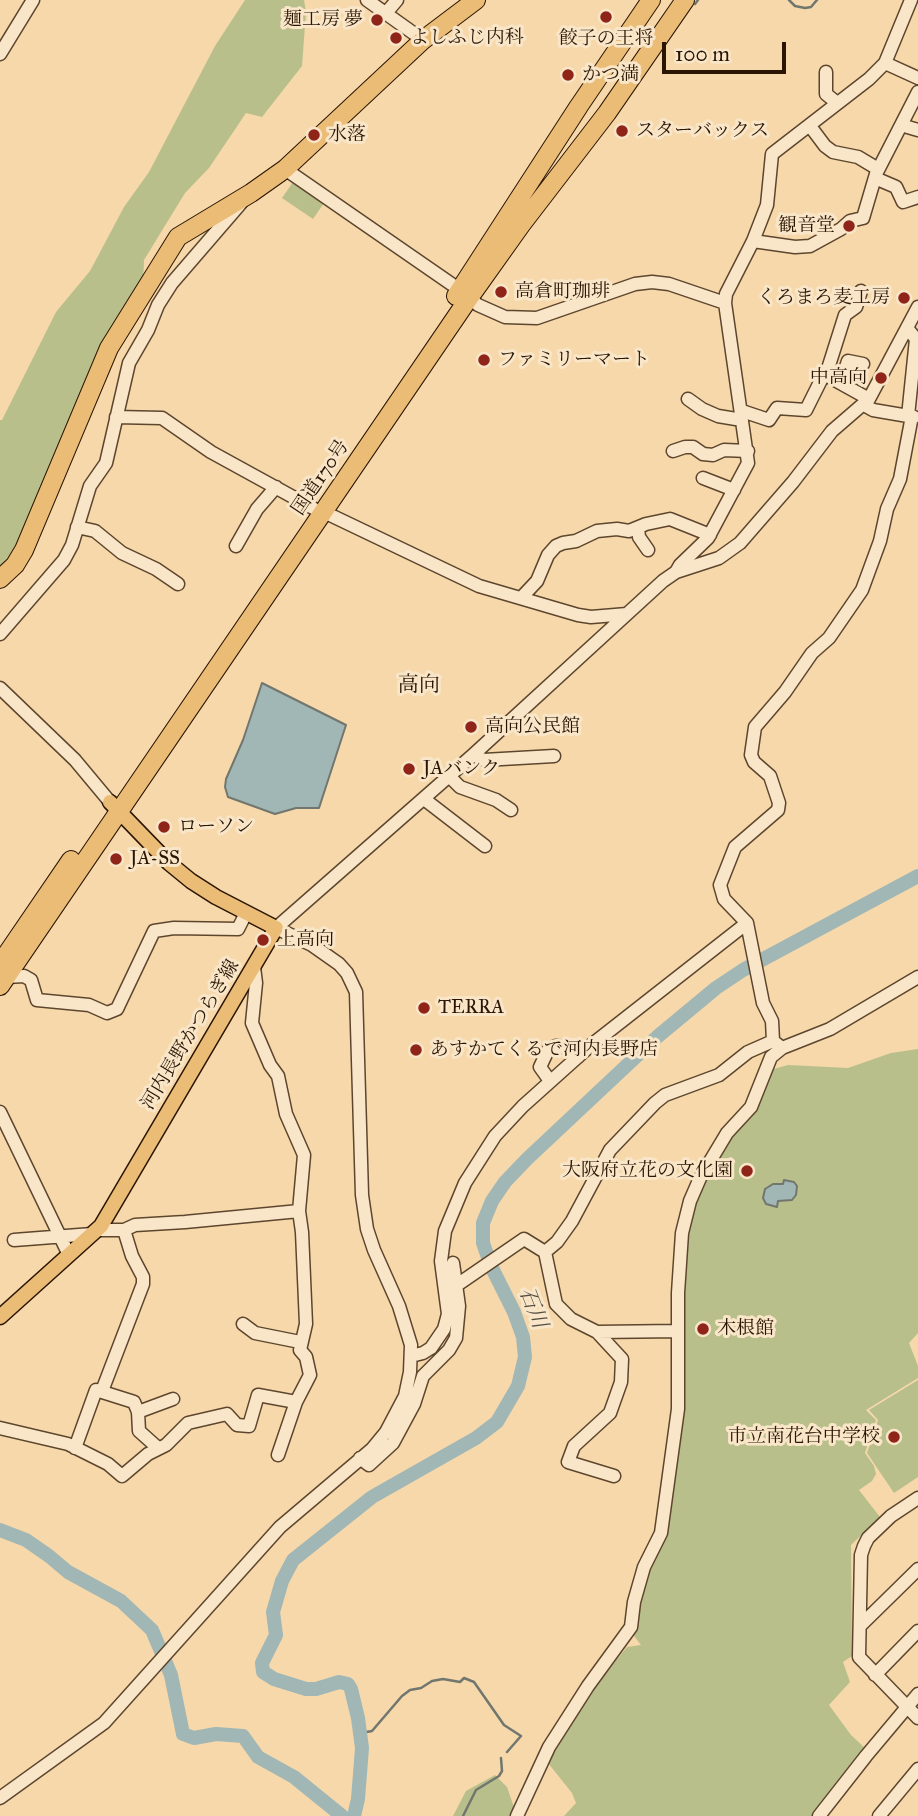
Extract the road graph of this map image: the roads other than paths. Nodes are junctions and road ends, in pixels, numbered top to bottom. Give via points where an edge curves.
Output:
1 (33, 0) edge
2 (367, 0) edge
3 (397, 0) edge
4 (476, 0) edge
5 (651, 0) edge
6 (685, 0) edge
7 (911, 0) edge
8 (386, 13) junction
9 (424, 40) junction
10 (0, 54) edge
11 (885, 63) junction
12 (826, 72) dead end
13 (918, 78) edge
14 (918, 92) edge
15 (837, 103) junction
16 (901, 125) junction
17 (810, 126) junction
18 (918, 130) edge
19 (285, 169) junction
20 (877, 174) junction
21 (243, 198) junction
22 (918, 198) edge
23 (753, 241) junction
24 (861, 291) dead end
25 (465, 294) junction
26 (725, 303) junction
27 (918, 307) edge
28 (907, 328) junction
29 (863, 364) dead end
30 (826, 375) junction
31 (916, 377) edge
32 (841, 382) junction
33 (688, 399) dead end
34 (867, 402) junction
35 (742, 413) junction
36 (116, 417) junction
37 (913, 417) edge
38 (674, 448) dead end
39 (748, 451) junction
40 (703, 478) dead end
41 (276, 487) junction
42 (734, 490) junction
43 (318, 510) junction
44 (78, 527) junction
45 (638, 528) junction
46 (709, 535) junction
47 (236, 546) dead end
48 (648, 550) dead end
49 (676, 572) junction
50 (0, 579) edge
51 (178, 584) dead end
52 (521, 598) junction
53 (627, 614) junction
54 (0, 634) edge
55 (0, 688) edge
56 (473, 755) junction
57 (554, 755) dead end
58 (449, 776) junction
59 (424, 799) junction
60 (115, 806) junction
61 (511, 810) dead end
62 (485, 846) dead end
63 (246, 913) junction
64 (748, 927) junction
65 (276, 928) junction
66 (254, 967) junction
67 (2, 976) edge
68 (918, 977) edge
69 (778, 1044) junction
70 (578, 1057) junction
71 (550, 1081) junction
72 (0, 1112) edge
73 (299, 1211) junction
74 (124, 1230) junction
75 (94, 1232) junction
76 (59, 1236) junction
77 (14, 1240) dead end
78 (545, 1251) junction
79 (69, 1255) junction
80 (453, 1263) dead end
81 (457, 1285) junction
82 (0, 1317) edge
83 (243, 1324) dead end
84 (678, 1331) junction
85 (597, 1332) junction
86 (300, 1342) junction
87 (411, 1356) junction
88 (102, 1391) junction
89 (173, 1399) dead end
90 (296, 1402) junction
91 (138, 1412) junction
92 (0, 1428) edge
93 (75, 1448) junction
94 (158, 1448) junction
95 (278, 1455) dead end
96 (360, 1458) junction
97 (614, 1476) dead end
98 (918, 1498) edge
99 (918, 1569) edge
100 (632, 1618) junction
101 (860, 1626) junction
102 (918, 1631) edge
103 (614, 1639) dead end
104 (875, 1675) junction
105 (918, 1695) edge
106 (906, 1707) junction
107 (918, 1718) edge
108 (918, 1769) edge
109 (0, 1798) edge
110 (517, 1816) edge
111 (819, 1816) edge
112 (879, 1816) edge

1 - 10 street
2 - 8 street
3 - 8 street
4 - 9 highway
5 - 25 highway, 国道170号 via 579,106
6 - 25 highway, 国道170号 via 607,113
7 - 11 street
8 - 9 street
9 - 19 highway
11 - 13 street
11 - 15 street
12 - 15 street via 826,94
14 - 16 street
15 - 17 street
16 - 18 street
16 - 20 street
17 - 20 street via 833,152 858,157
17 - 23 street via 772,154 767,205
19 - 21 highway
19 - 25 street
20 - 22 street via 896,187 903,202
20 - 23 street via 863,218 810,246
21 - 36 street via 158,305 129,363
21 - 50 highway via 178,237 168,249 110,348 24,550
23 - 26 street
24 - 30 street via 856,307 845,315
25 - 26 street via 488,311 518,319 537,318 652,282
25 - 43 highway, 国道170号
26 - 35 street
27 - 28 street
28 - 31 street via 916,339
28 - 34 street
29 - 32 street via 848,361
30 - 32 street
30 - 35 street via 806,410 778,408 769,420
31 - 37 street
32 - 34 street
33 - 35 street via 718,416 736,419
34 - 37 street via 873,410
34 - 49 street via 832,431 740,543 719,558
35 - 39 street
36 - 41 street via 162,418 211,452
36 - 44 street via 106,463 90,486
37 - 64 street via 900,479 862,590 752,734 751,755 770,776 778,810 735,847 720,885 724,899
38 - 39 street via 693,447 713,455 724,450
39 - 42 street via 748,463
40 - 42 street
41 - 43 street
41 - 47 street
42 - 46 street
43 - 52 street via 479,586
43 - 60 highway, 国道170号 via 263,584
44 - 51 street via 94,531 122,553
44 - 54 street via 64,560
45 - 46 street via 670,519
45 - 48 street
45 - 52 street via 597,531 556,546 537,581
46 - 49 street
49 - 53 street
52 - 53 street via 591,617
53 - 56 street
55 - 60 street
56 - 57 street via 484,760
56 - 58 street
58 - 59 street
58 - 61 street via 460,787
59 - 62 street
59 - 65 street
60 - 63 main road via 191,881
60 - 67 highway, 国道170号
63 - 65 main road
63 - 67 street via 238,929 154,931 117,1009 107,1013 89,1005 37,1000 31,980
64 - 69 street via 763,1003
64 - 70 street
65 - 66 main road, 河内長野かつらぎ線
65 - 87 street via 339,964 356,992 364,1211 374,1250 407,1329
66 - 73 street via 252,1023 278,1076 286,1114 304,1154
66 - 75 main road, 河内長野かつらぎ線
68 - 69 street via 830,1029
69 - 78 street via 748,1052 719,1075 655,1103 610,1150 572,1221 558,1242
69 - 84 street via 751,1107 727,1133 690,1201 682,1233
70 - 71 street
70 - 71 street via 565,1047 548,1050 540,1066
71 - 87 street via 495,1136 465,1183 451,1213 442,1250 444,1329 431,1348
72 - 76 street
73 - 74 street via 135,1225
73 - 86 street via 306,1324
74 - 75 street
74 - 88 street via 143,1283
75 - 76 street
75 - 79 main road, 河内長野かつらぎ線
76 - 77 street
76 - 79 street
78 - 81 street via 524,1239
78 - 85 street via 556,1304 571,1319
79 - 82 main road, 河内長野かつらぎ線
80 - 81 street
81 - 96 street via 456,1338 424,1376 393,1443 369,1465
83 - 86 street via 262,1335
84 - 85 street
84 - 100 street via 678,1409 661,1533 644,1567
85 - 97 street via 622,1359 621,1382 610,1413 574,1446 568,1462
86 - 90 street via 310,1375
87 - 96 street via 408,1385 396,1415
88 - 91 street via 134,1402
88 - 93 street via 96,1390
89 - 91 street
90 - 94 street via 258,1395 249,1426 237,1425 227,1414 188,1423
90 - 95 street
91 - 94 street via 139,1431
92 - 93 street
93 - 94 street via 122,1476
96 - 109 street via 280,1527 104,1723
98 - 101 street via 891,1516 864,1546
99 - 101 street
100 - 103 street via 627,1618
100 - 110 street via 631,1627 549,1747
101 - 104 street via 859,1657
102 - 104 street
104 - 106 street
105 - 106 street
106 - 107 street
106 - 111 street
108 - 112 street

